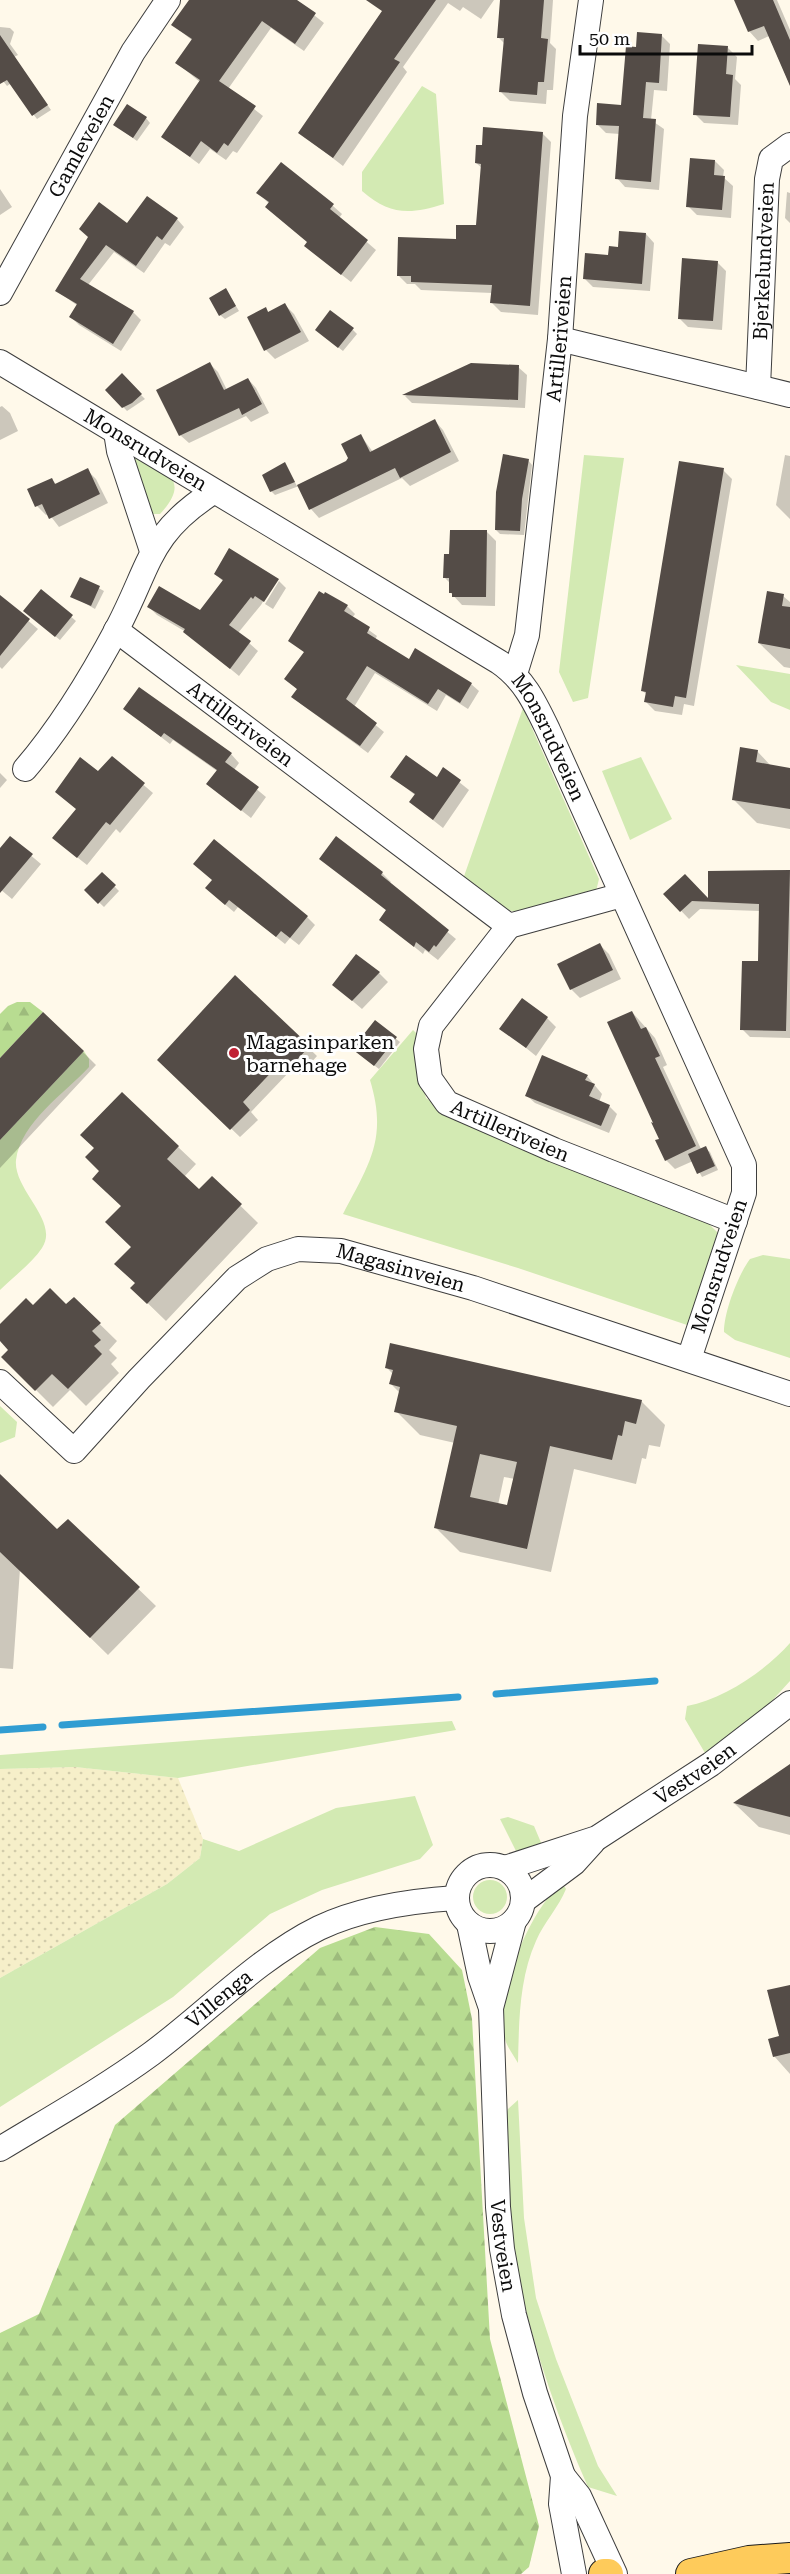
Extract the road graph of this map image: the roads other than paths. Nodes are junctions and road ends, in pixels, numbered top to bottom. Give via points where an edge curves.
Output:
1 (168, 0) edge
2 (591, 0) edge
3 (790, 145) edge
4 (0, 294) edge
5 (560, 339) junction
6 (0, 362) edge
7 (758, 387) junction
8 (790, 395) edge
9 (116, 432) junction
10 (213, 492) junction
11 (152, 550) junction
12 (116, 630) junction
13 (515, 674) junction
14 (25, 769) dead end
15 (622, 896) junction
16 (510, 926) junction
17 (735, 1221) junction
18 (689, 1359) junction
19 (0, 1382) edge
20 (790, 1394) edge
21 (790, 1703) edge
22 (597, 1838) junction
23 (505, 1868) junction
24 (456, 1898) junction
25 (519, 1911) junction
26 (469, 1924) junction
27 (491, 2008) junction
28 (0, 2149) edge
29 (562, 2476) junction
30 (777, 2564) edge
31 (574, 2574) edge
32 (615, 2574) edge
33 (691, 2574) edge

1 - 4 street, Gamleveien via 133,51
2 - 5 street, Artilleriveien via 576,116
3 - 7 street, Bjerkelundveien via 771,159 767,179
5 - 7 street
5 - 13 street, Artilleriveien via 527,635
6 - 9 street, Monsrudveien
7 - 8 street
9 - 10 street, Monsrudveien
9 - 11 street
10 - 11 street via 180,517
10 - 13 street, Monsrudveien
11 - 12 street
12 - 14 street via 65,715
12 - 16 street, Artilleriveien
13 - 15 street, Monsrudveien via 548,730
15 - 16 street
15 - 17 street, Monsrudveien via 742,1158 744,1192
16 - 17 street, Artilleriveien via 431,1026 426,1049 430,1079 447,1103
17 - 18 street, Monsrudveien
18 - 19 street, Magasinveien via 473,1288 322,1248 298,1249 267,1258 237,1278 74,1451
18 - 20 street, Magasinveien
21 - 22 street, Vestveien via 711,1764
22 - 23 street, Vestveien
22 - 25 street, Vestveien
23 - 24 street, Vestveien via 487,1864 475,1867 458,1886
23 - 25 street via 519,1882
24 - 26 street, Vestveien via 462,1917
24 - 28 street, Villenga via 373,1909 304,1936 125,2072
25 - 26 street, Vestveien via 497,1931
25 - 27 street, Vestveien
26 - 27 street, Vestveien
27 - 29 street, Vestveien via 495,2165 502,2249 525,2359
29 - 31 street, Vestveien via 561,2504
29 - 32 street, Vestveien via 579,2496
30 - 33 main road via 749,2561

